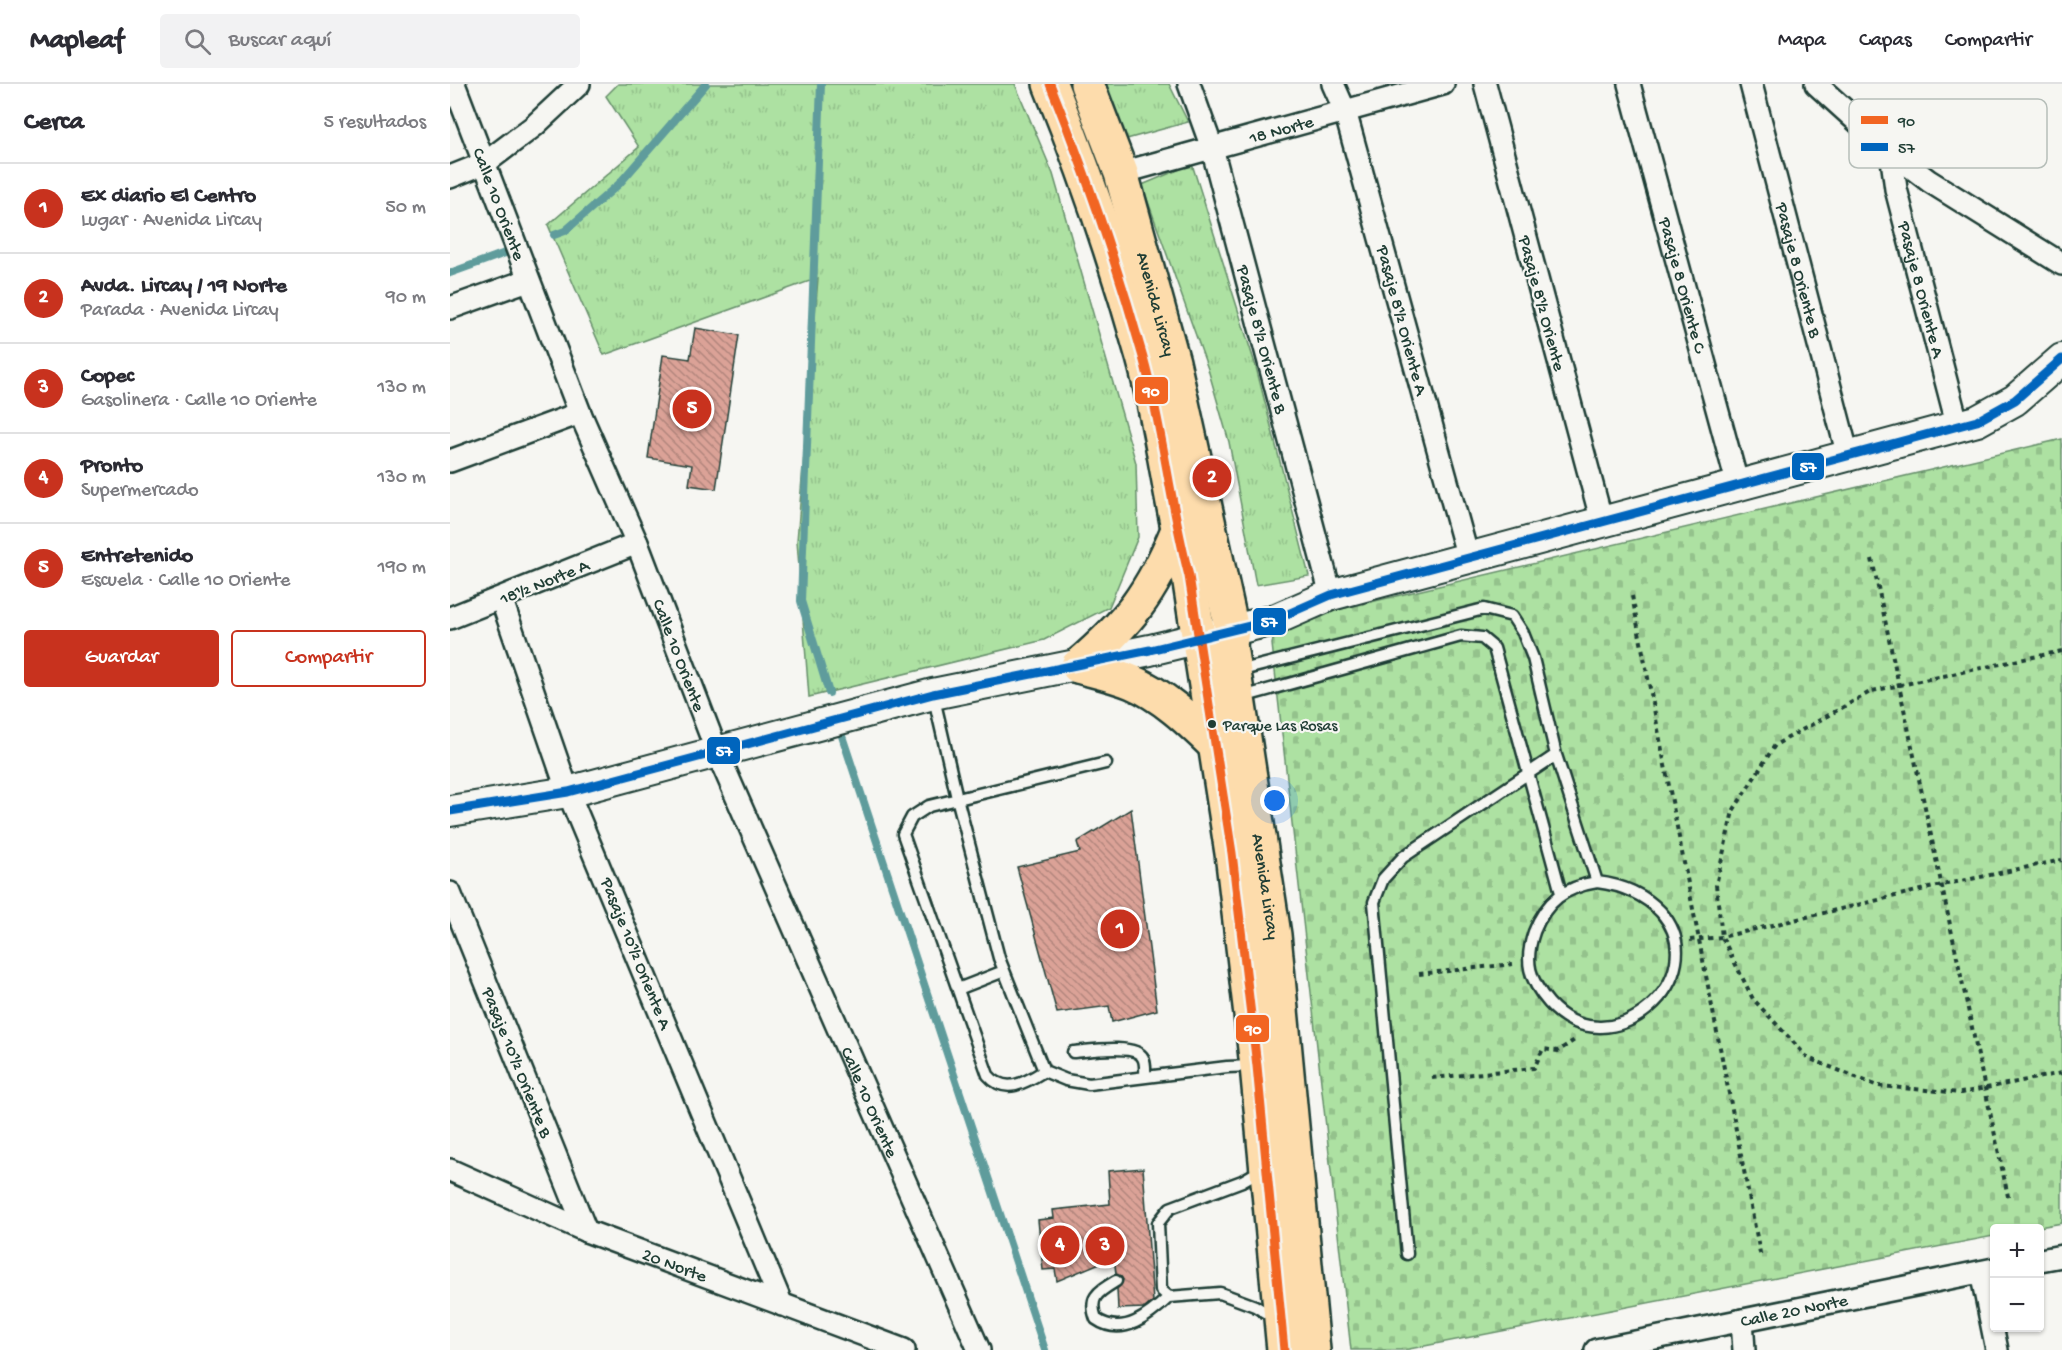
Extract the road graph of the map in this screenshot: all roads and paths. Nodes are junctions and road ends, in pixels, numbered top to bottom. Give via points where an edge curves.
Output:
1 (454, 84) edge
2 (579, 84) edge
3 (1050, 84) edge
4 (1087, 84) edge
5 (1189, 84) edge
6 (1333, 84) edge
7 (1443, 84) edge
8 (1485, 84) edge
9 (1629, 84) edge
10 (1751, 84) edge
11 (1816, 84) edge
12 (1345, 111) junction
13 (1849, 114) edge
14 (1212, 148) junction
15 (485, 163) junction
16 (1893, 168) edge
17 (1912, 168) edge
18 (1121, 173) junction
19 (450, 177) edge
20 (2062, 264) edge
21 (528, 280) junction
22 (450, 308) edge
23 (2062, 359) edge
24 (580, 413) junction
25 (1958, 427) junction
26 (1848, 456) junction
27 (450, 461) edge
28 (1738, 486) junction
29 (1602, 522) junction
30 (1178, 532) junction
31 (637, 543) junction
32 (1468, 558) junction
33 (1872, 559) dead end
34 (1331, 595) junction
35 (1632, 596) dead end
36 (501, 598) junction
37 (450, 618) edge
38 (1232, 630) junction
39 (1199, 637) junction
40 (2062, 651) edge
41 (1078, 666) junction
42 (1237, 685) junction
43 (1899, 685) junction
44 (933, 694) junction
45 (1217, 747) junction
46 (717, 752) junction
47 (1556, 755) junction
48 (1106, 762) dead end
49 (1529, 774) junction
50 (568, 792) junction
51 (957, 798) junction
52 (450, 811) edge
53 (2062, 860) edge
54 (1597, 882) junction
55 (1942, 885) junction
56 (450, 893) edge
57 (1561, 893) junction
58 (1722, 937) junction
59 (1699, 939) junction
60 (1678, 942) junction
61 (1529, 963) junction
62 (1004, 971) junction
63 (1419, 974) dead end
64 (958, 989) junction
65 (1592, 1028) junction
66 (1073, 1052) dead end
67 (1257, 1066) junction
68 (1044, 1071) junction
69 (2062, 1073) edge
70 (1145, 1077) junction
71 (1432, 1078) dead end
72 (1985, 1088) junction
73 (1266, 1167) junction
74 (450, 1170) edge
75 (2009, 1201) dead end
76 (586, 1231) junction
77 (1407, 1254) dead end
78 (2062, 1256) edge
79 (1761, 1258) dead end
80 (2044, 1259) edge
81 (1988, 1271) edge
82 (1116, 1281) dead end
83 (1169, 1297) junction
84 (782, 1305) junction
85 (1742, 1320) junction
86 (1282, 1336) edge
87 (890, 1347) edge
88 (979, 1350) edge
89 (1313, 1350) edge
90 (1596, 1350) edge
91 (1744, 1350) edge
92 (1997, 1350) edge

1 - 15 street, Calle 10 Oriente
2 - 15 street via 534,126
3 - 30 main road, Avenida Lircay via 1090,183 1144,359
4 - 18 main road, Avenida Lircay
5 - 14 street, Pasaje 8½ Oriente B
6 - 12 street, Pasaje 8½ Oriente A
7 - 12 street, 18 Norte
8 - 29 street, Pasaje 8½ Oriente
9 - 28 street, Pasaje 8 Oriente C
10 - 26 street, Pasaje 8 Oriente B
11 - 13 street
12 - 14 street, 18 Norte
12 - 32 street, Pasaje 8½ Oriente A
14 - 18 street, 18 Norte
14 - 34 street, Pasaje 8½ Oriente B
15 - 19 street
15 - 21 street, Calle 10 Oriente
16 - 25 street, Pasaje 8 Oriente A
17 - 20 street via 1955,200
18 - 38 main road, Avenida Lircay via 1173,362
21 - 22 street
21 - 24 street, Calle 10 Oriente
23 - 25 street via 2015,400 1995,413
24 - 27 street
24 - 31 street, Calle 10 Oriente
25 - 26 street
26 - 28 street
28 - 29 street
29 - 32 street
30 - 39 main road, Avenida Lircay
30 - 41 main road via 1163,566 1132,615
31 - 36 street, 18½ Norte A
31 - 46 street, Calle 10 Oriente
32 - 34 street
33 - 43 path
34 - 38 street via 1274,620
35 - 59 path
36 - 37 street, 18½ Norte A
36 - 50 street, Pasaje 10½ Oriente A
38 - 39 street
38 - 42 main road, Avenida Lircay via 1230,646
39 - 41 street
39 - 45 main road, Avenida Lircay
40 - 43 path
41 - 44 street
41 - 45 main road via 1149,691
42 - 47 lane via 1484,609 1499,611 1519,624 1533,658
42 - 49 lane via 1461,636 1482,638 1494,648
42 - 89 main road, Avenida Lircay via 1274,935
43 - 55 path
43 - 58 path via 1872,691 1775,745 1733,811 1716,885
44 - 46 street
44 - 51 lane
45 - 67 main road, Avenida Lircay
46 - 50 street
46 - 88 street, Calle 10 Oriente
47 - 49 lane
47 - 54 lane
48 - 51 lane
49 - 57 lane
49 - 77 lane via 1403,857 1383,879 1374,902
50 - 52 street
50 - 84 street, Pasaje 10½ Oriente A
51 - 62 lane
51 - 64 lane via 929,806 912,817 903,834
53 - 55 path
54 - 57 lane
54 - 60 lane via 1617,884 1651,902 1669,921
55 - 58 path
55 - 72 path
56 - 76 street, Pasaje 10½ Oriente B
57 - 61 lane via 1538,921 1530,944
58 - 59 path
58 - 72 path via 1753,999 1808,1058 1878,1086 1961,1093
59 - 60 path
59 - 79 path
60 - 65 lane via 1674,970 1658,1001 1629,1023
61 - 63 path
61 - 65 lane via 1528,971 1561,1016
62 - 64 lane
62 - 68 lane
64 - 68 lane via 987,1075 995,1084 1005,1087 1025,1083
65 - 71 path via 1558,1051 1543,1049 1534,1068
66 - 70 lane via 1129,1049 1144,1059
67 - 70 lane
67 - 73 main road, Avenida Lircay
68 - 70 lane via 1089,1084
69 - 72 path
72 - 75 path
73 - 83 lane via 1164,1213 1158,1223 1156,1277
73 - 86 main road, Avenida Lircay
74 - 76 street, 20 Norte
76 - 84 street, 20 Norte
78 - 80 street
81 - 85 street, Calle 20 Norte
81 - 92 street
82 - 83 lane via 1094,1296 1092,1302 1096,1319 1108,1326 1134,1322 1152,1313
83 - 86 lane via 1220,1293 1255,1306
84 - 87 street, 20 Norte
85 - 90 street, Calle 20 Norte
85 - 91 street

